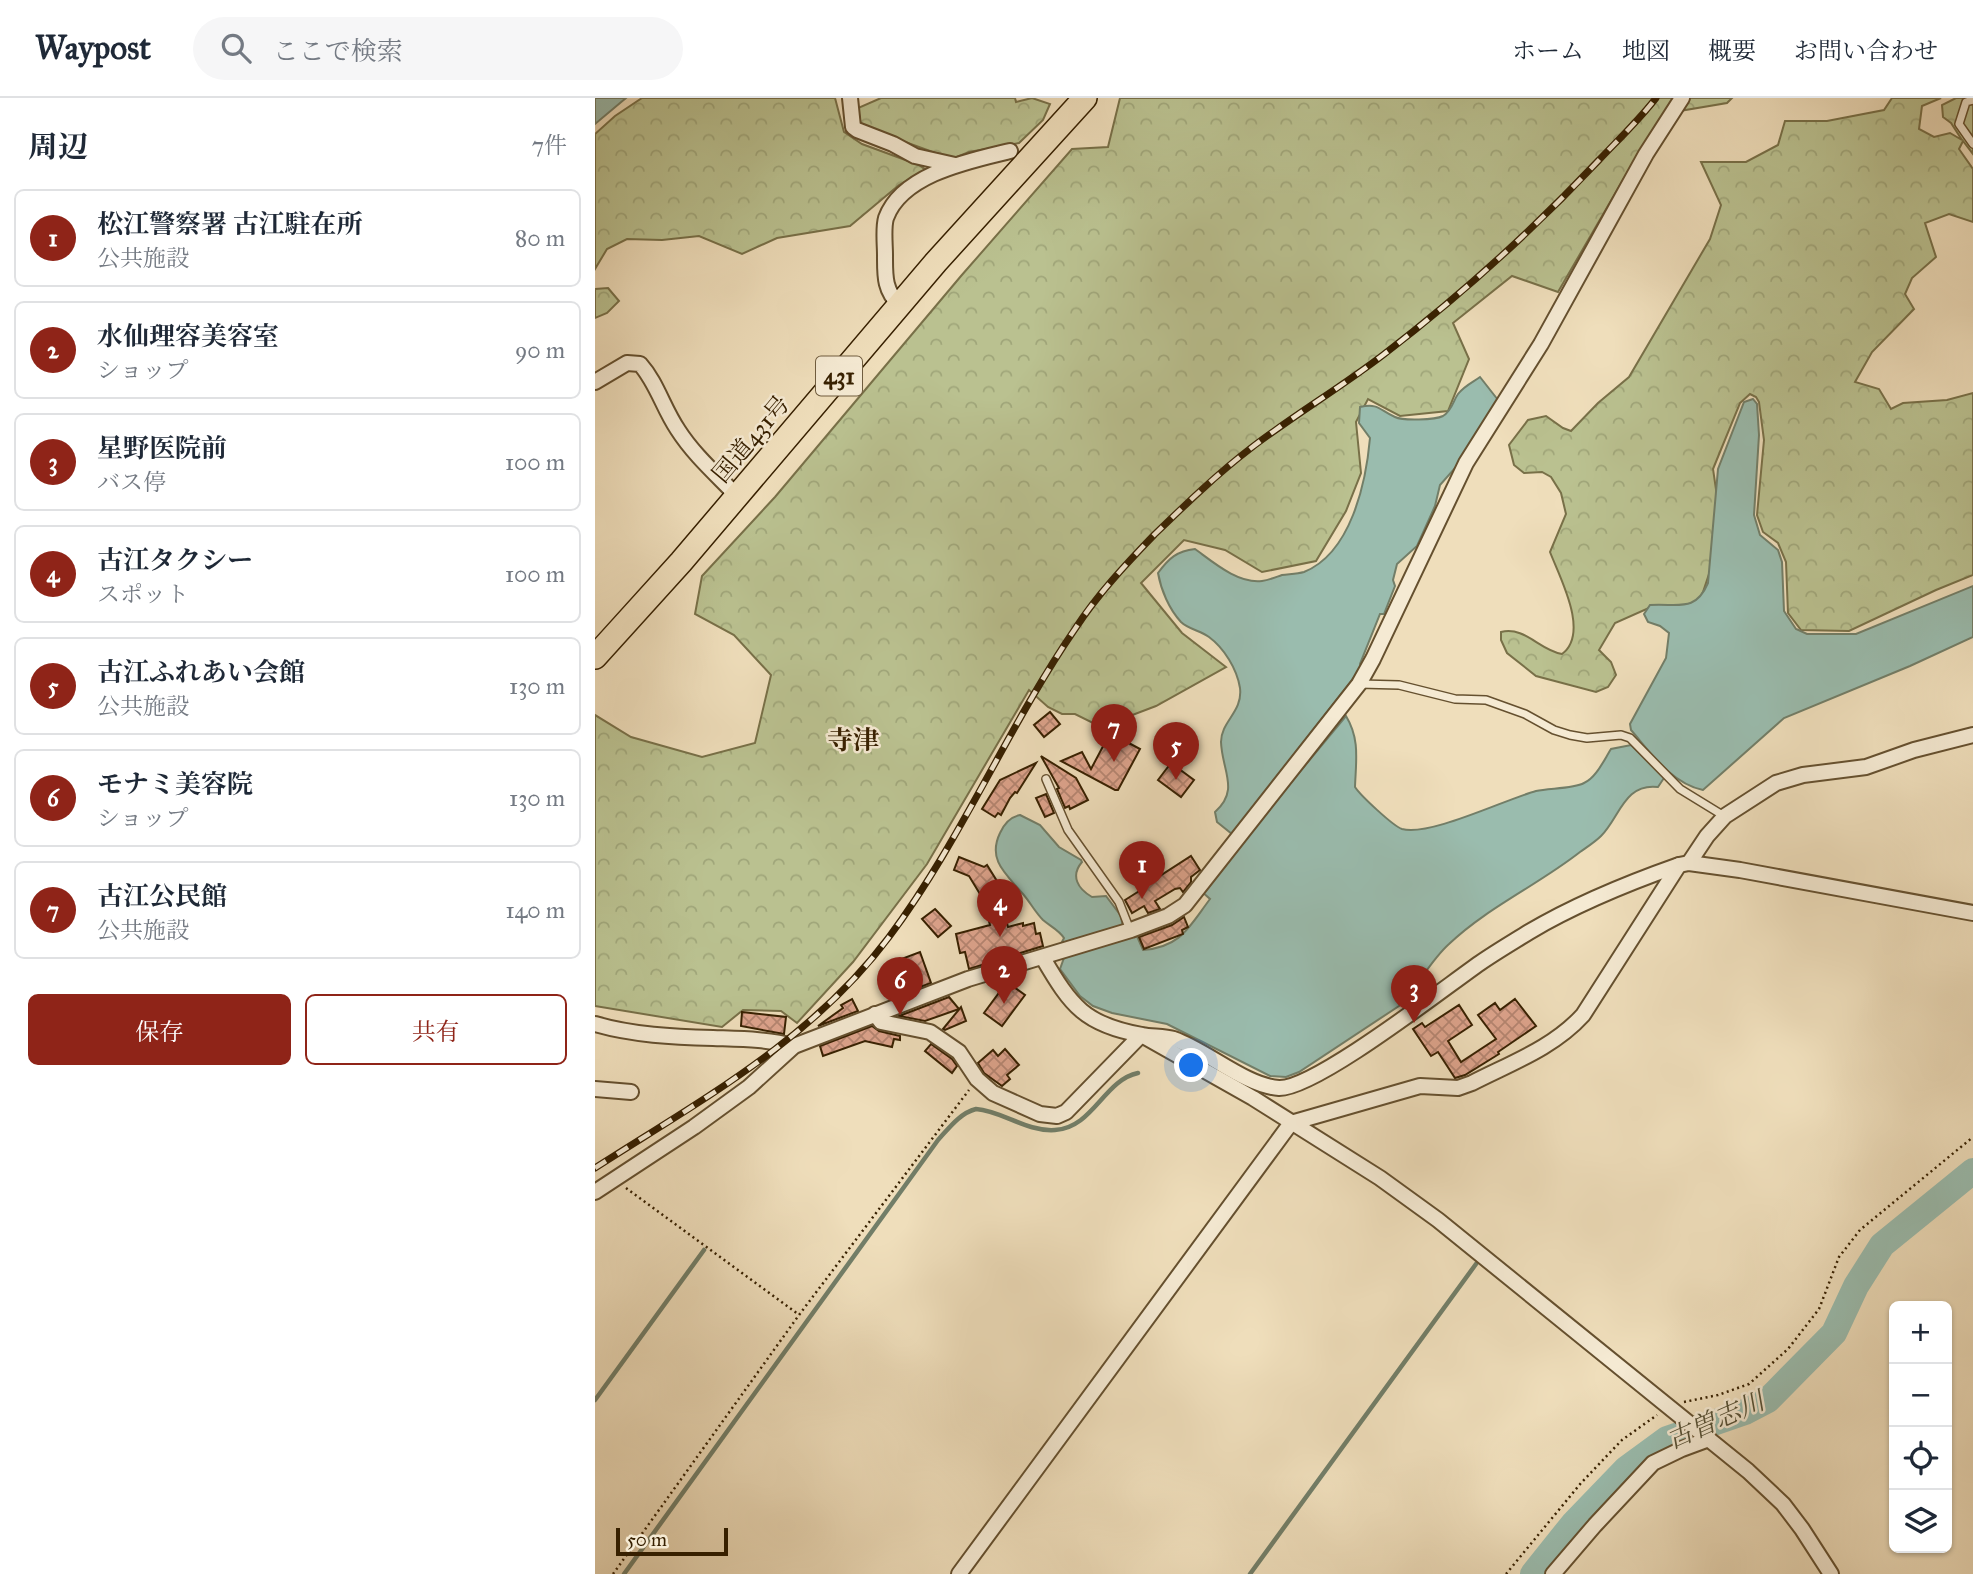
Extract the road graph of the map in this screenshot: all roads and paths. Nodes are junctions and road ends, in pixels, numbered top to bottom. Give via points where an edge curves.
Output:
1 (851, 98) edge
2 (1085, 98) edge
3 (1682, 98) edge
4 (1973, 100) edge
5 (1973, 144) edge
6 (1010, 150) dead end
7 (955, 165) junction
8 (900, 305) junction
9 (595, 382) edge
10 (737, 496) junction
11 (595, 657) edge
12 (1359, 684) junction
13 (1973, 735) edge
14 (1046, 779) dead end
15 (1725, 816) junction
16 (1684, 864) junction
17 (1973, 913) edge
18 (1131, 930) junction
19 (1043, 958) junction
20 (875, 1014) junction
21 (595, 1024) edge
22 (1141, 1035) junction
23 (794, 1046) junction
24 (977, 1079) junction
25 (595, 1089) edge
26 (631, 1091) dead end
27 (1291, 1123) junction
28 (1973, 1137) edge
29 (615, 1180) junction
30 (595, 1192) edge
31 (799, 1315) junction
32 (1674, 1410) junction
33 (1706, 1436) junction
34 (613, 1574) edge
35 (959, 1574) edge
36 (1506, 1574) edge
37 (1553, 1574) edge
38 (1831, 1574) edge

1 - 7 street via 857,130 915,156
2 - 8 highway, 国道431号 / 431
3 - 12 street via 1541,344 1466,464
4 - 5 lane via 1966,102 1959,124
6 - 7 street
7 - 8 street via 901,193 885,219 885,285
8 - 10 highway, 国道431号 / 431
9 - 10 street via 627,363 640,363 685,440
10 - 11 highway, 国道431号 / 431
12 - 15 lane via 1399,685 1455,699 1486,700 1570,735 1621,734 1680,789
12 - 18 street via 1185,905
13 - 15 street via 1866,767 1776,783
14 - 18 lane via 1068,830 1119,902
15 - 16 street
16 - 17 street
16 - 22 street via 1599,896 1531,930 1300,1084 1263,1085 1173,1039
16 - 27 street via 1583,1015 1551,1043 1465,1086 1420,1086
18 - 19 street
19 - 20 street via 968,979
19 - 22 street via 1061,990 1098,1023
20 - 23 street
20 - 24 street via 881,1022 930,1032 959,1052
21 - 23 street via 691,1037 773,1040
22 - 24 street via 1057,1116 1040,1114 993,1093
22 - 27 street
23 - 29 street via 749,1087
24 - 31 path
25 - 26 street
27 - 32 street via 1438,1220
27 - 35 street
28 - 32 path via 1860,1230 1839,1257 1819,1309 1788,1349 1749,1384
29 - 30 street
29 - 31 path
31 - 34 path
32 - 33 street
32 - 36 path via 1622,1440
33 - 37 street via 1653,1463
33 - 38 street via 1783,1504

